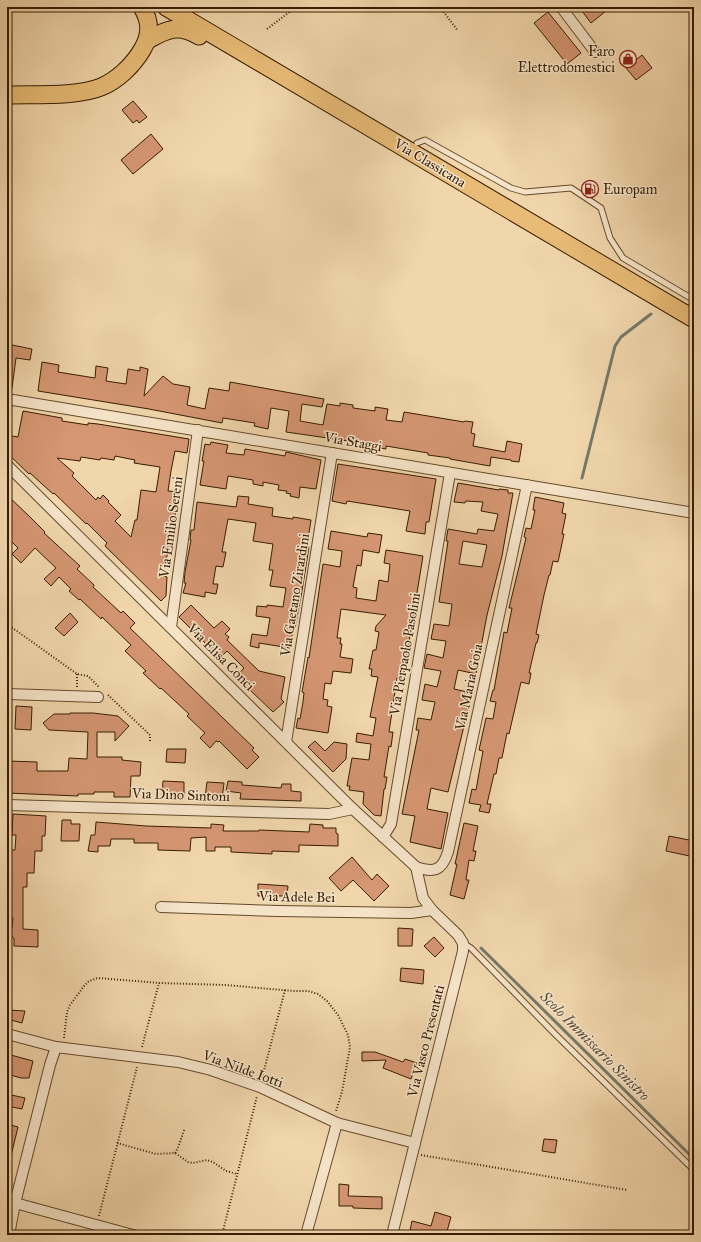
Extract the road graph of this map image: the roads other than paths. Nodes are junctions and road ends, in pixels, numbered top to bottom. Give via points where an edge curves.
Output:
1 (142, 7) edge
2 (166, 7) edge
3 (186, 7) edge
4 (561, 7) edge
5 (148, 40) junction
6 (595, 52) dead end
7 (289, 80) junction
8 (7, 95) edge
9 (416, 143) junction
10 (694, 300) edge
11 (694, 306) edge
12 (694, 319) edge
13 (7, 399) edge
14 (198, 430) junction
15 (332, 453) junction
16 (7, 465) edge
17 (450, 473) junction
18 (527, 485) junction
19 (694, 513) edge
20 (171, 627) junction
21 (101, 692) road end
22 (7, 694) edge
23 (286, 742) junction
24 (7, 805) edge
25 (353, 809) junction
26 (382, 836) junction
27 (416, 868) junction
28 (161, 907) dead end
29 (432, 910) junction
30 (463, 943) junction
31 (7, 1034) edge
32 (60, 1047) junction
33 (335, 1122) junction
34 (413, 1148) junction
35 (694, 1170) edge
36 (15, 1203) junction
37 (119, 1233) edge
38 (9, 1235) edge
39 (133, 1235) edge
40 (306, 1235) edge
41 (392, 1235) edge

1 - 5 highway via 148,21
2 - 7 highway, Via Classicana
3 - 9 highway, Via Classicana
4 - 6 street
5 - 7 highway via 164,31 179,28 194,33 262,72
5 - 8 highway via 136,60 122,74 102,87 75,93
7 - 12 highway, Via Classicana
9 - 10 lane via 425,140 511,188 525,192 571,188 601,208 610,238 622,258
9 - 11 highway, Via Classicana
13 - 14 street, Via Staggi
14 - 15 street, Via Staggi
14 - 20 street, Via Emilio Sereni
15 - 17 street, Via Staggi
15 - 23 street, Via Gaetano Zirardini
16 - 20 street, Via Elisa Conci
17 - 18 street, Via Staggi
17 - 26 street, Via Pierpaolo Pasolini via 391,824
18 - 19 street, Via Staggi
18 - 27 street, Via Maria Goia via 448,852 445,862 438,869 428,871
20 - 23 street, Via Elisa Conci
21 - 22 street
23 - 25 street, Via Elisa Conci
24 - 25 street, Via Dino Sintoni via 329,814
25 - 26 street, Via Elisa Conci
26 - 27 street, Via Elisa Conci
27 - 29 street via 423,898
28 - 29 street, Via Adele Bei via 301,912 411,913
29 - 30 street
30 - 34 street, Via Vasco Presentati via 463,952
30 - 35 lane via 471,948
31 - 32 street, Via Nilde Iotti
32 - 33 street, Via Nilde Iotti via 178,1062 211,1070 260,1087
32 - 36 street via 50,1065
33 - 34 street, Via Nilde Iotti
33 - 40 street
34 - 41 street, Via Vasco Presentati
36 - 37 street
36 - 38 street
37 - 39 street

